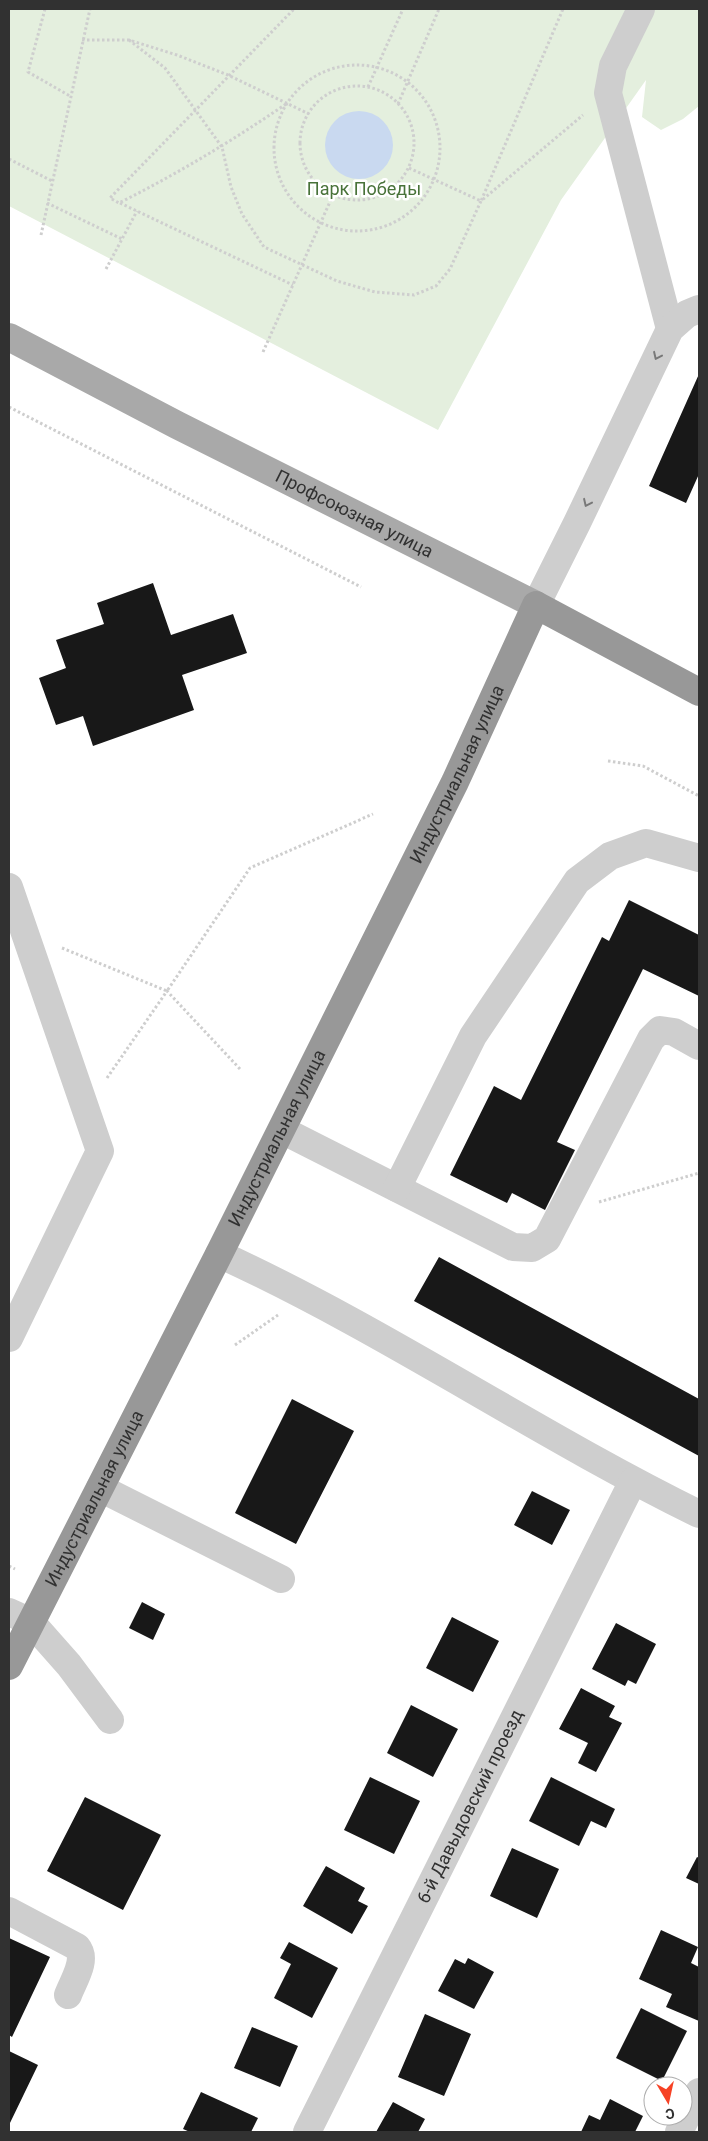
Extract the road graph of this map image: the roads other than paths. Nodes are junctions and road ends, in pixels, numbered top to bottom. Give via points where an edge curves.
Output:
1 (641, 9) edge
2 (699, 309) edge
3 (670, 329) junction
4 (9, 337) edge
5 (536, 605) junction
6 (699, 692) edge
7 (699, 858) edge
8 (9, 887) edge
9 (699, 1046) edge
10 (282, 1130) junction
11 (397, 1188) junction
12 (219, 1254) junction
13 (9, 1338) edge
14 (633, 1482) junction
15 (100, 1488) junction
16 (699, 1514) edge
17 (281, 1579) dead end
18 (20, 1617) edge
19 (9, 1666) edge
20 (110, 1720) dead end
21 (9, 1911) edge
22 (68, 1995) dead end
23 (699, 2092) edge
24 (307, 2132) edge
25 (679, 2132) edge

1 - 3 street via 613,66 608,93
2 - 3 street via 687,314
3 -> 5 street
4 - 5 main road, Профсоюзная улица
5 - 6 highway, Профсоюзная улица
5 - 10 highway, Индустриальная улица via 456,782
7 - 11 street via 646,843 610,856 577,881 473,1036
8 - 13 street via 100,1151
9 - 11 street via 674,1032 660,1030 651,1039 546,1239 532,1248 513,1247
10 - 11 street
10 - 12 highway, Индустриальная улица
12 - 14 street via 315,1300
12 - 15 highway, Индустриальная улица
14 - 16 street
14 - 24 street, 6-й Давыдовский проезд
15 - 17 street
15 - 18 highway, Индустриальная улица
18 - 19 highway, Индустриальная улица
18 - 20 street via 69,1665
21 - 22 street via 81,1952 82,1960
23 - 25 street

